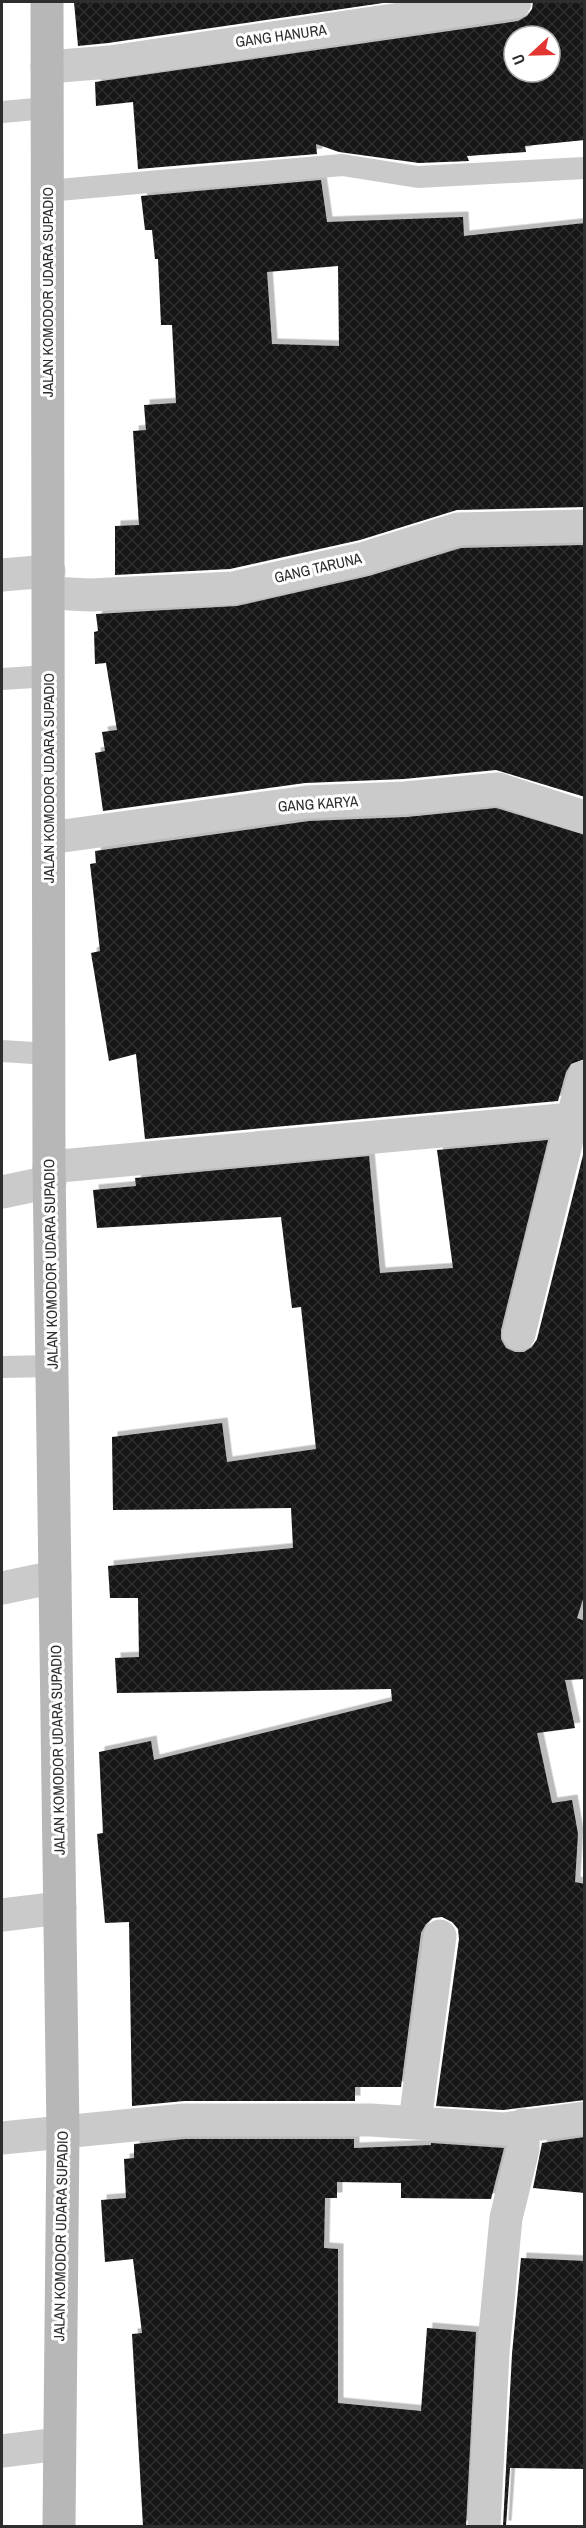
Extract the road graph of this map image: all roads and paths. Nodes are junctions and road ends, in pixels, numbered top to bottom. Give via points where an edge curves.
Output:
1 (47, 2) edge
2 (516, 2) edge
3 (47, 68) junction
4 (47, 108) junction
5 (2, 112) edge
6 (585, 168) edge
7 (47, 191) junction
8 (585, 526) edge
9 (2, 575) edge
10 (49, 582) junction
11 (49, 676) junction
12 (2, 679) edge
13 (585, 817) edge
14 (49, 838) junction
15 (2, 1051) edge
16 (49, 1054) junction
17 (585, 1077) edge
18 (572, 1119) junction
19 (50, 1175) junction
20 (2, 1192) edge
21 (519, 1334) dead end
22 (52, 1366) junction
23 (2, 1367) edge
24 (55, 1577) junction
25 (2, 1587) edge
26 (60, 1908) junction
27 (2, 1915) edge
28 (441, 1936) dead end
29 (585, 2118) edge
30 (416, 2121) junction
31 (523, 2125) junction
32 (63, 2133) junction
33 (2, 2138) edge
34 (59, 2444) junction
35 (2, 2451) edge
36 (59, 2526) edge
37 (484, 2526) edge

1 - 3 street, JALAN KOMODOR UDARA SUPADIO
2 - 3 street, GANG HANURA
3 - 4 street, JALAN KOMODOR UDARA SUPADIO
4 - 5 lane
4 - 7 street, JALAN KOMODOR UDARA SUPADIO
6 - 7 lane via 418,177 342,165
7 - 10 street, JALAN KOMODOR UDARA SUPADIO
8 - 10 street, GANG TARUNA via 458,529 364,558 233,588 91,595
9 - 10 street, GANG TARUNA
10 - 11 street, JALAN KOMODOR UDARA SUPADIO
11 - 12 lane
11 - 14 street, JALAN KOMODOR UDARA SUPADIO
13 - 14 street, GANG KARYA via 498,789 307,802
14 - 16 street, JALAN KOMODOR UDARA SUPADIO
15 - 16 lane
16 - 19 street, JALAN KOMODOR UDARA SUPADIO
17 - 18 street
18 - 19 street
18 - 21 street
19 - 20 street
19 - 22 street, JALAN KOMODOR UDARA SUPADIO
22 - 23 lane
22 - 24 street, JALAN KOMODOR UDARA SUPADIO
24 - 25 street
24 - 26 street, JALAN KOMODOR UDARA SUPADIO
26 - 27 street
26 - 32 street, JALAN KOMODOR UDARA SUPADIO
28 - 30 street
29 - 31 street
30 - 31 street via 504,2128
30 - 32 street via 184,2120
31 - 37 street via 523,2149 506,2218 492,2353
32 - 33 street
32 - 34 street, JALAN KOMODOR UDARA SUPADIO
34 - 35 street
34 - 36 street, JALAN KOMODOR UDARA SUPADIO

